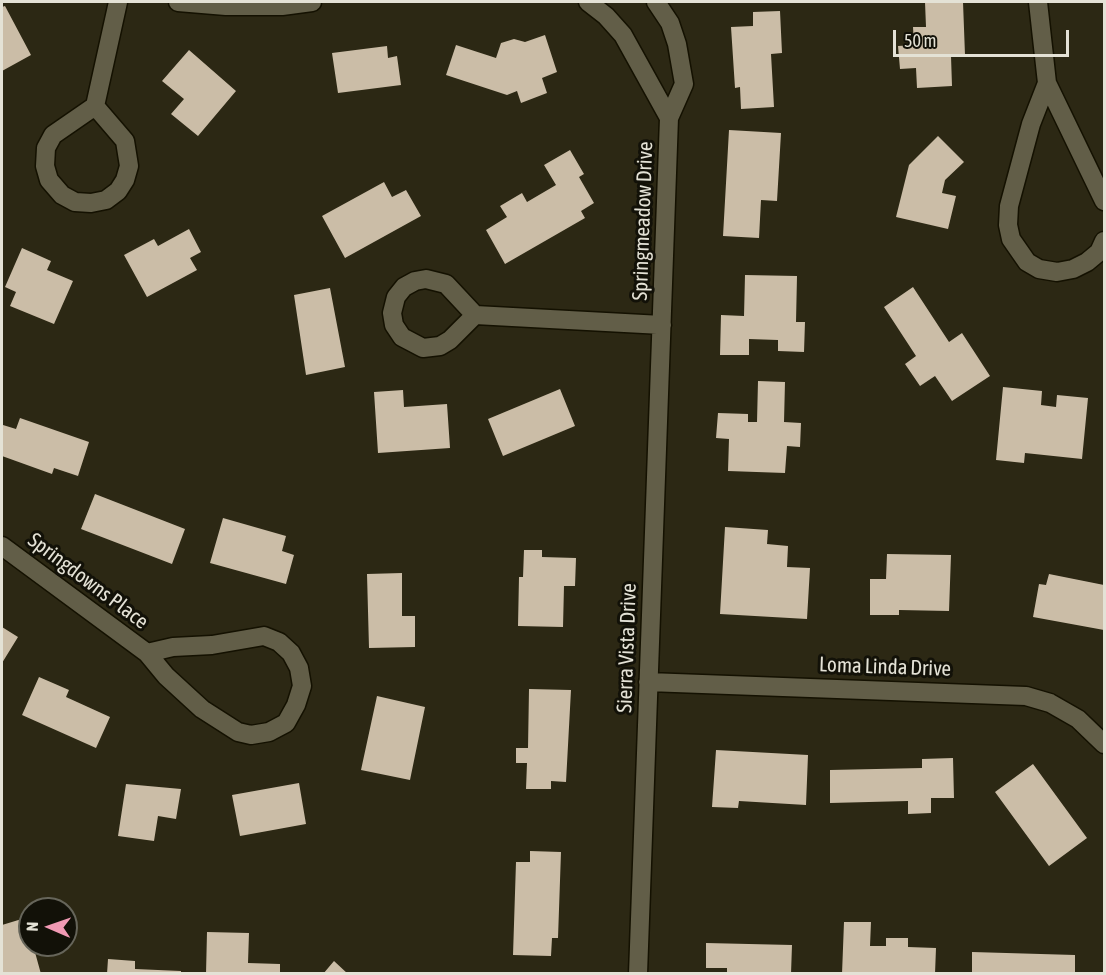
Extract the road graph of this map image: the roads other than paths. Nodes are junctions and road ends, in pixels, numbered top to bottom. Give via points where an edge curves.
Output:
1 (118, 2) edge
2 (178, 2) edge
3 (312, 2) edge
4 (588, 2) edge
5 (656, 2) edge
6 (1038, 2) edge
7 (1047, 83) junction
8 (95, 106) junction
9 (669, 118) junction
10 (1104, 201) edge
11 (1104, 241) edge
12 (475, 315) junction
13 (662, 325) junction
14 (2, 546) edge
15 (147, 654) junction
16 (648, 682) junction
17 (1104, 744) edge
18 (638, 974) edge

1 - 8 street
2 - 3 street via 226,6
4 - 9 street, Springmeadow Drive via 623,35
5 - 9 street, Springmeadow Drive via 670,23 682,66 684,84
6 - 7 street
7 - 10 street
7 - 11 street via 1031,124 1009,206 1011,239 1027,261 1039,269 1057,272 1087,262 1099,252
8 - 8 street via 53,135 46,148 49,180 62,195 75,202 106,200 121,186 129,166 125,141
9 - 13 street, Springmeadow Drive
12 - 12 street via 446,284 426,279 404,287 396,297 392,313 402,337 423,348 450,340
12 - 13 street
13 - 16 street, Sierra Vista Drive
14 - 15 street, Springdowns Place
15 - 15 street, Springdowns Place via 202,709 238,732 251,735 286,723 302,686 291,653 264,636
16 - 17 street, Loma Linda Drive via 1026,696 1050,703 1078,719
16 - 18 street, Sierra Vista Drive

